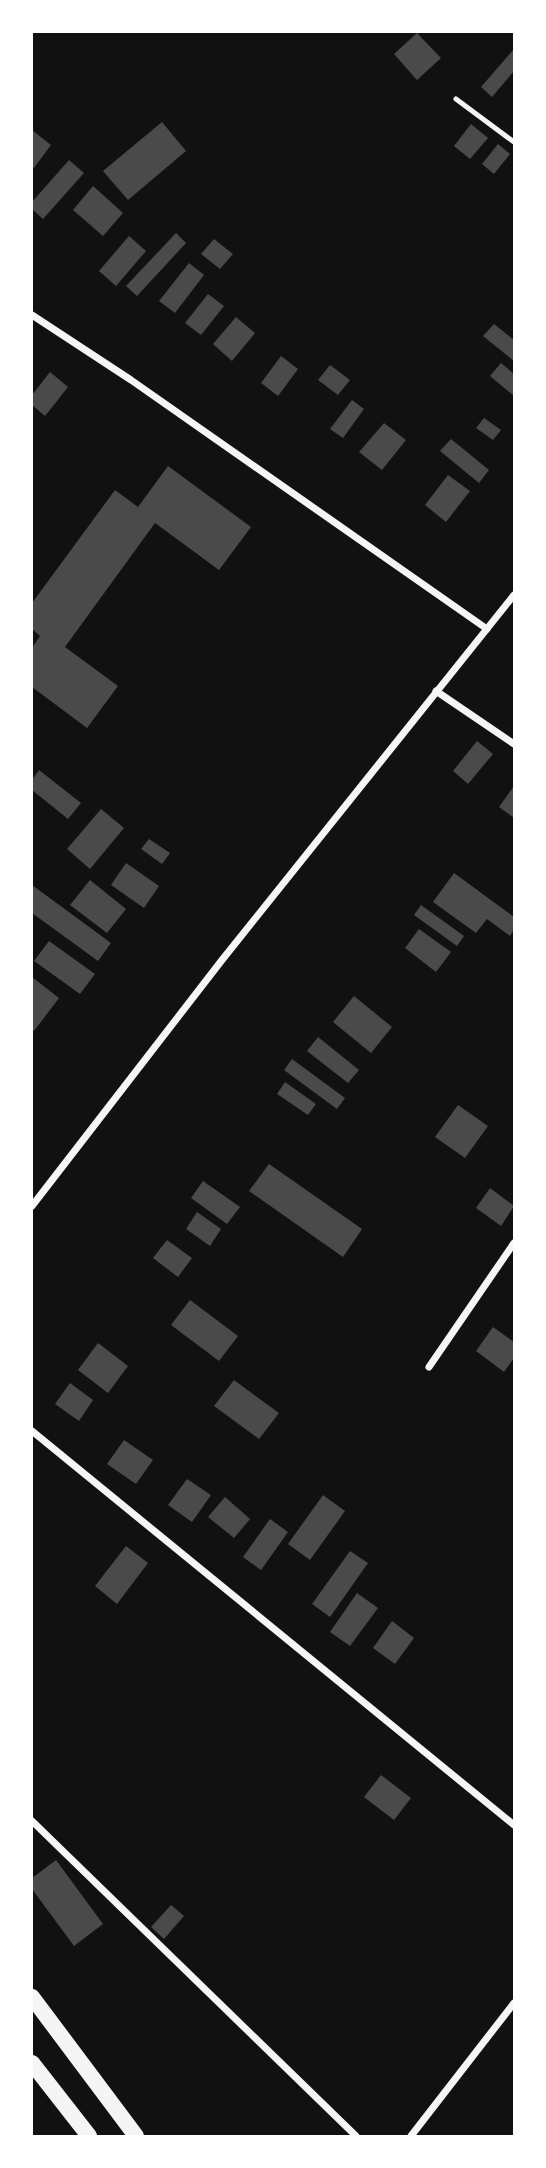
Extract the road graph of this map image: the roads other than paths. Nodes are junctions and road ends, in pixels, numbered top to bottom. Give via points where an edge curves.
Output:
1 (457, 99) dead end
2 (514, 142) edge
3 (32, 315) edge
4 (514, 595) edge
5 (487, 629) junction
6 (436, 691) junction
7 (514, 744) edge
8 (32, 1206) edge
9 (514, 1243) edge
10 (429, 1367) dead end
11 (32, 1431) edge
12 (32, 1821) edge
13 (514, 1825) edge
14 (32, 1997) edge
15 (514, 2003) edge
16 (32, 2063) edge
17 (89, 2137) edge
18 (136, 2137) edge
19 (356, 2137) edge
20 (411, 2137) edge

1 - 2 lane
3 - 5 street
4 - 5 street
5 - 6 street
6 - 7 street
6 - 8 street
9 - 10 street
11 - 13 street
12 - 19 street
14 - 18 main road
15 - 20 street
16 - 17 main road

